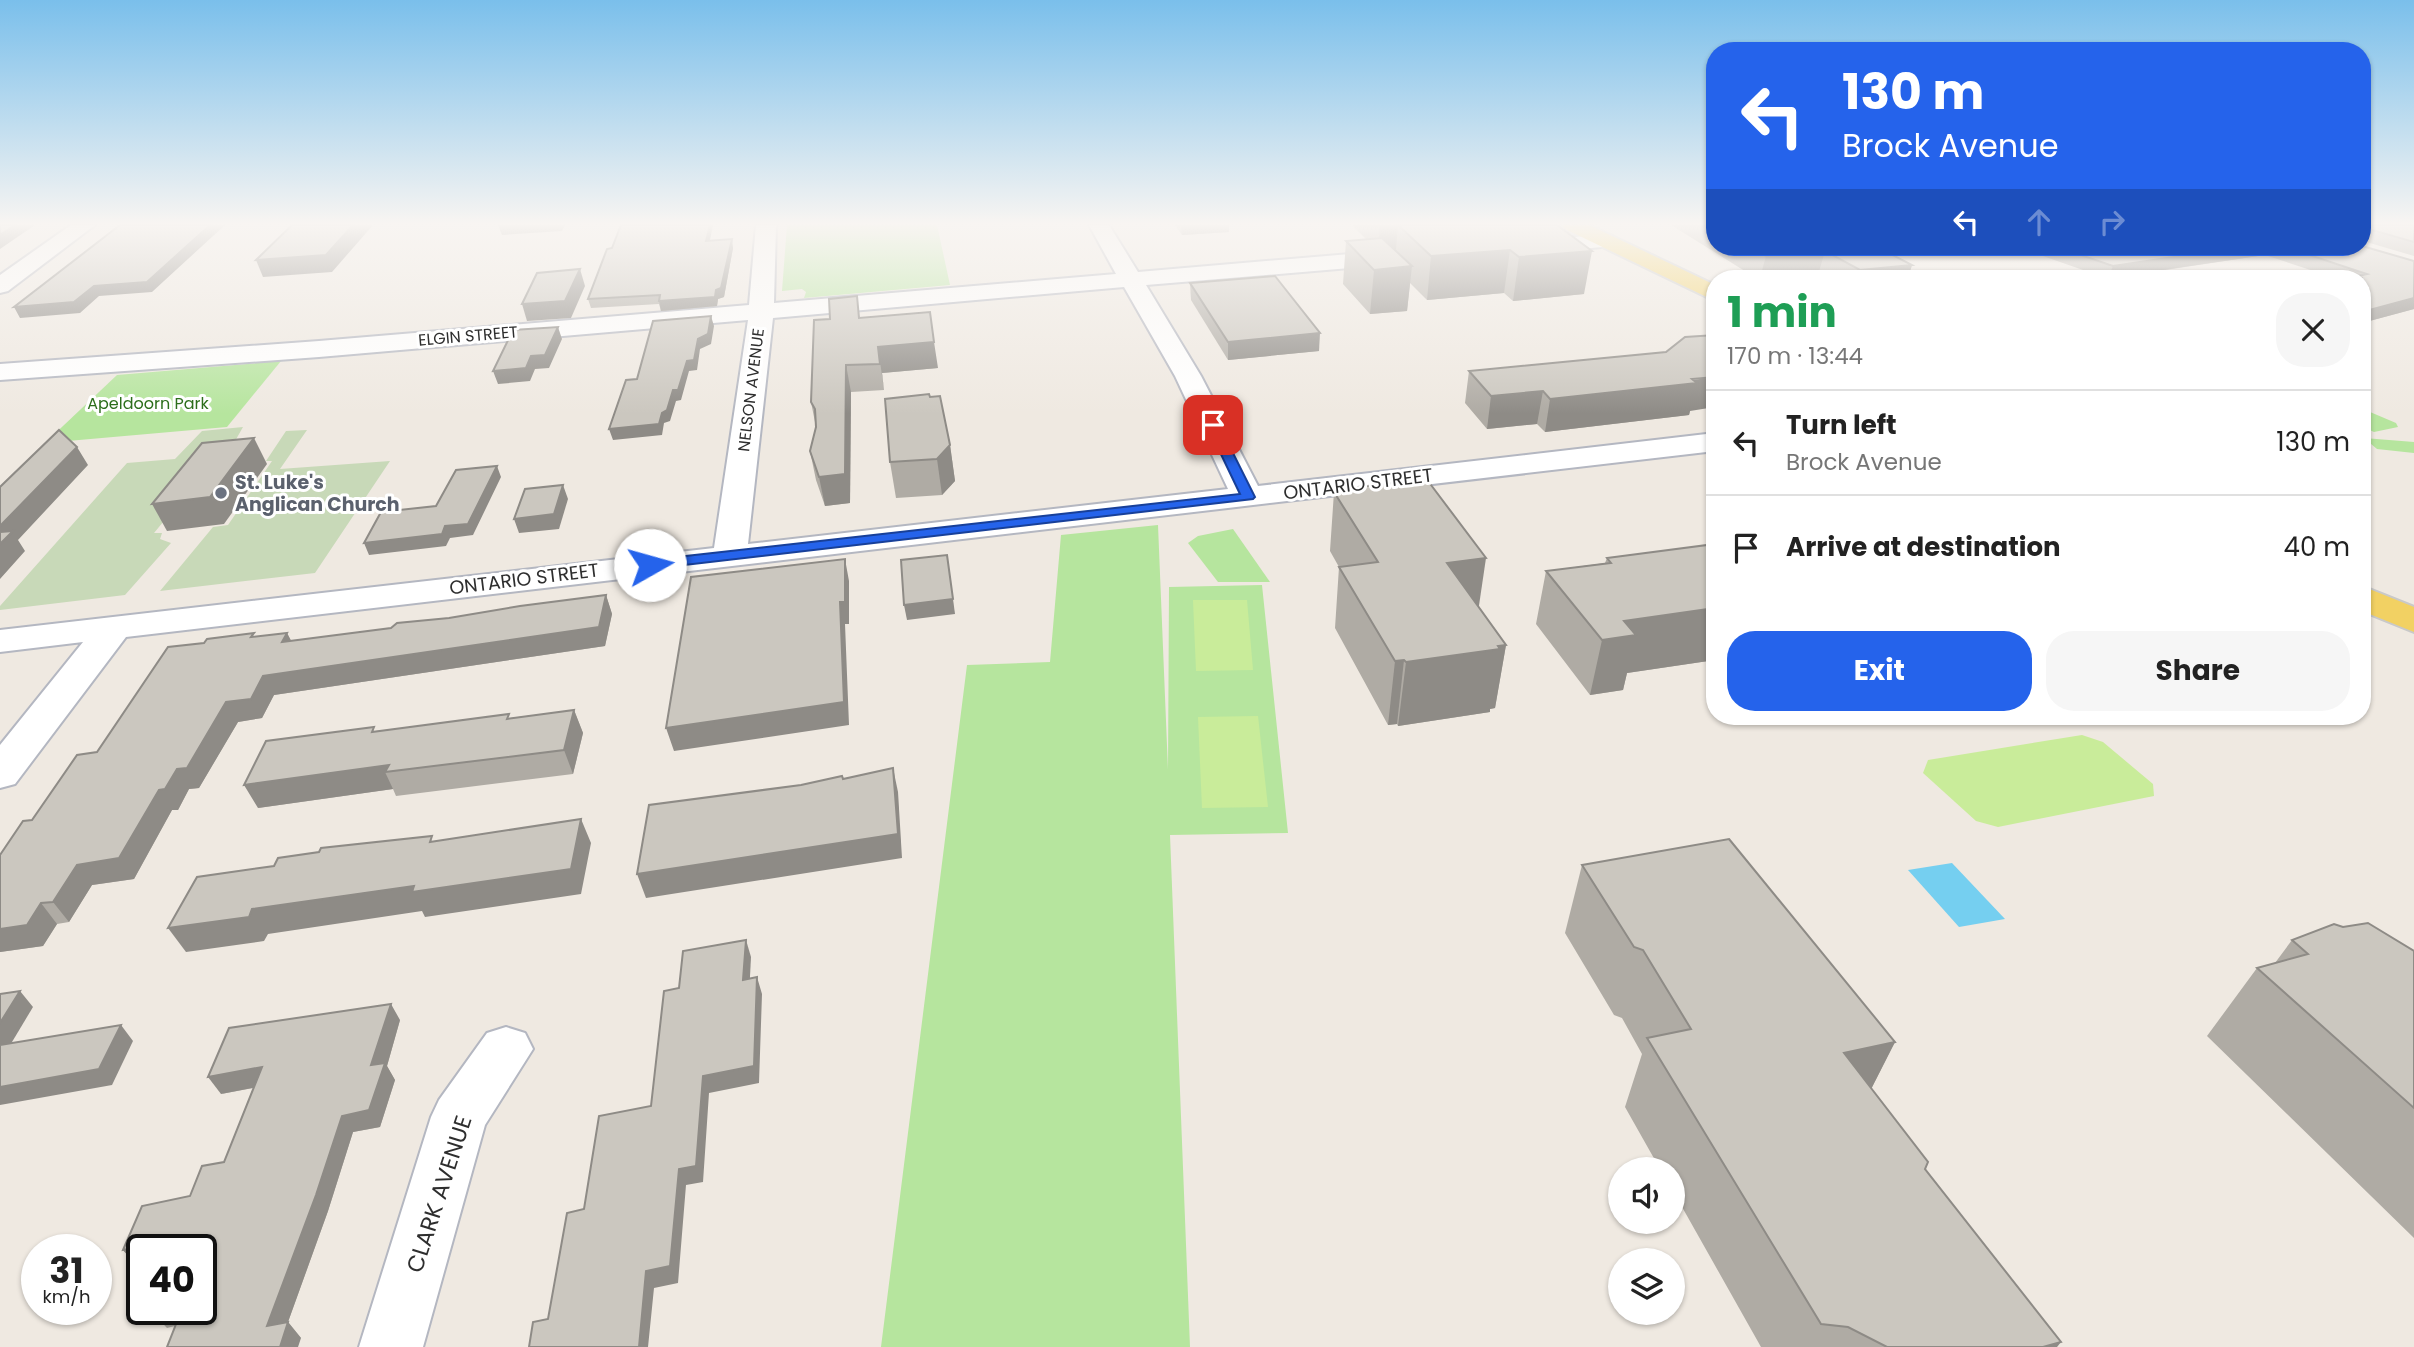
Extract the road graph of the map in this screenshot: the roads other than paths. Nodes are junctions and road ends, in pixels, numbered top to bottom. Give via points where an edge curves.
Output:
1 (762, 288) edge
2 (1042, 288) edge
3 (1138, 288) edge
4 (761, 312) junction
5 (0, 372) edge
6 (1706, 443) edge
7 (1248, 497) junction
8 (730, 555) junction
9 (2371, 601) edge
10 (2410, 617) edge
11 (116, 627) junction
12 (0, 641) edge
13 (0, 774) edge
14 (506, 1049) dead end
15 (391, 1347) edge

1 - 4 street, NELSON AVENUE
2 - 4 street, ELGIN STREET
3 - 7 street
4 - 5 street, ELGIN STREET
4 - 8 street, NELSON AVENUE
6 - 7 street, ONTARIO STREET
7 - 8 street, ONTARIO STREET
8 - 11 street, ONTARIO STREET
9 - 10 main road
11 - 12 street, ONTARIO STREET
11 - 13 street
14 - 15 street, CLARK AVENUE via 459,1117

